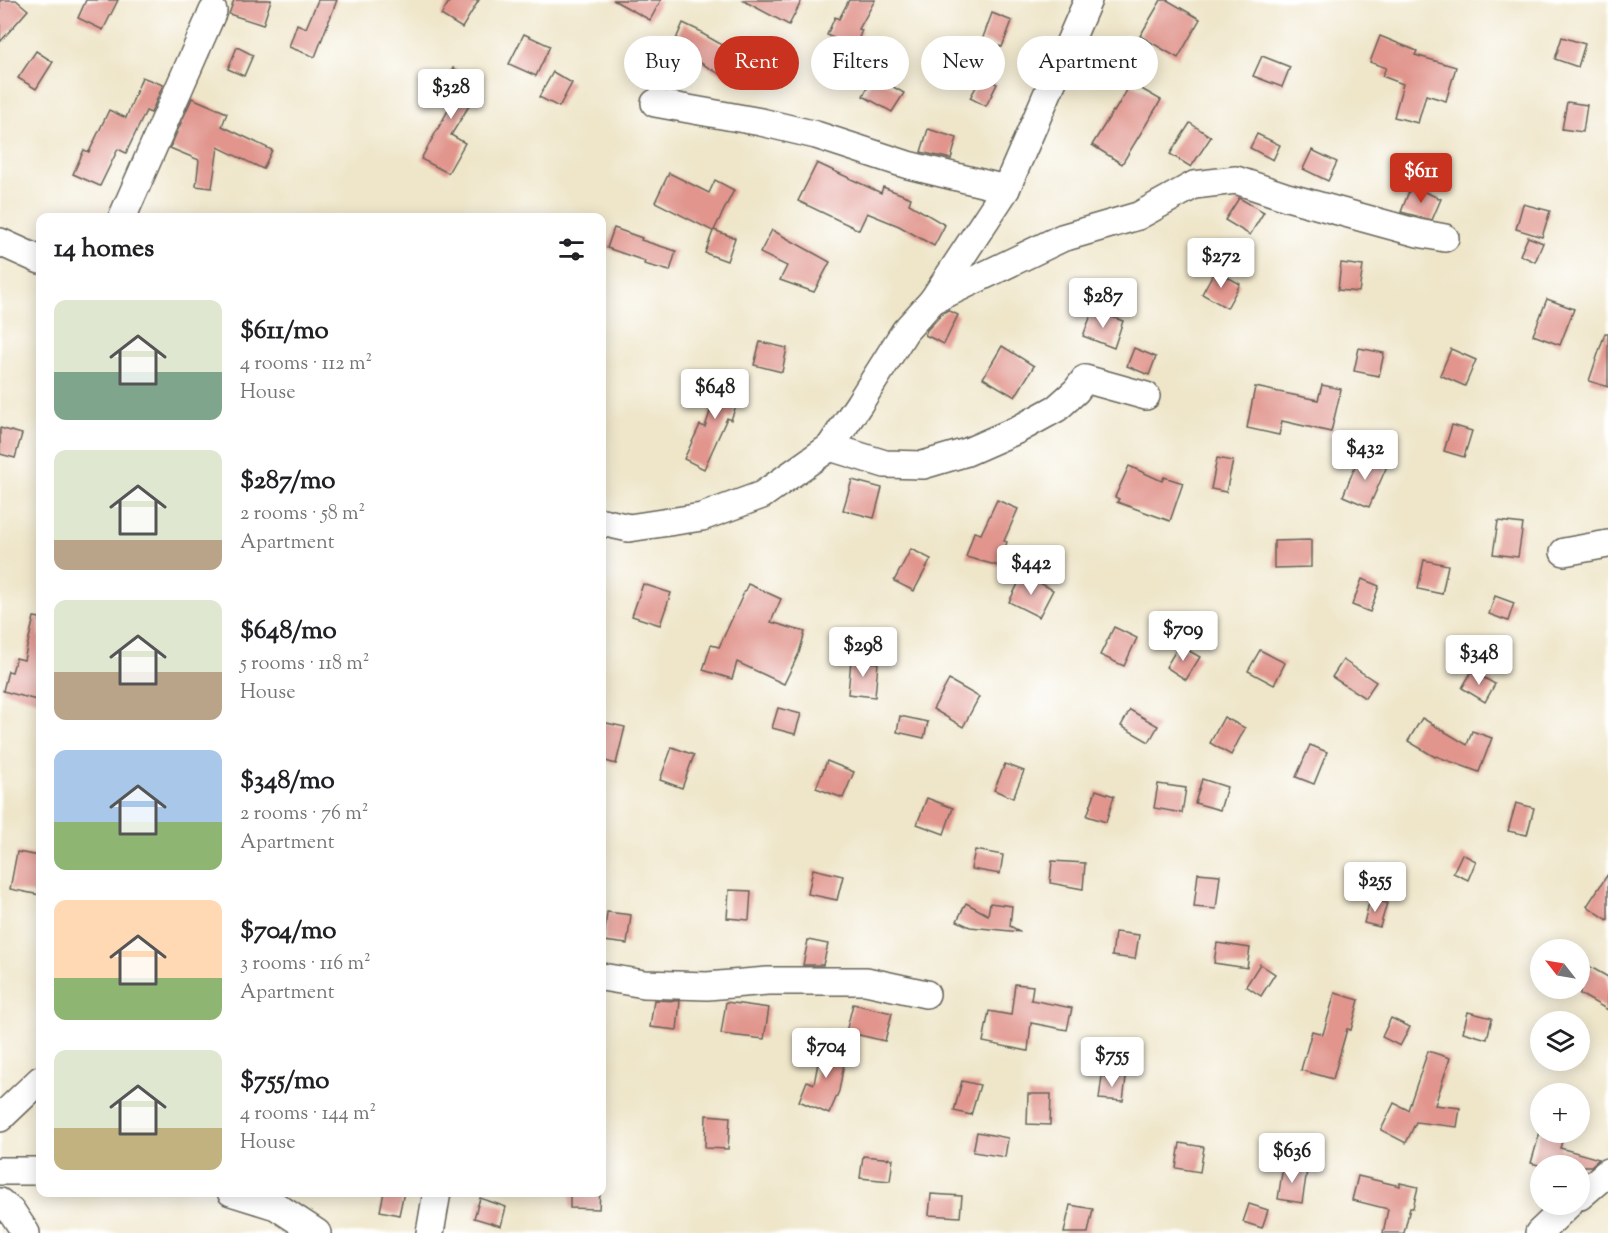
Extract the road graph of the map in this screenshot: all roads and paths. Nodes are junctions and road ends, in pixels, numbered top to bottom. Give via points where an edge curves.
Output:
1 (1088, 0) edge
2 (213, 11) dead end
3 (655, 103) dead end
4 (1006, 189) junction
5 (124, 213) edge
6 (1445, 238) dead end
7 (0, 242) edge
8 (36, 258) edge
9 (933, 300) junction
10 (1146, 396) dead end
11 (830, 447) junction
12 (606, 523) edge
13 (1608, 544) edge
14 (1564, 552) dead end
15 (606, 978) edge
16 (926, 994) dead end
17 (36, 1084) edge
18 (0, 1118) edge
19 (36, 1170) edge
20 (0, 1171) edge
21 (1608, 1172) edge
22 (1590, 1187) edge
23 (247, 1197) edge
24 (436, 1197) edge
25 (0, 1202) edge
26 (1558, 1215) edge
27 (26, 1233) edge
28 (318, 1233) edge
29 (430, 1233) edge
30 (1539, 1233) edge

1 - 4 street
2 - 5 street
3 - 4 street via 816,135 908,165
4 - 9 street
6 - 9 street via 1236,180 1194,185 1137,216 1062,238
7 - 8 street
9 - 11 street via 905,331
10 - 11 street via 1085,379 1057,408 1017,430 967,452 923,465 885,464
11 - 12 street via 762,495 702,518 629,528
13 - 14 street
15 - 16 street via 644,984 707,986 768,981 866,981
17 - 18 street
19 - 20 street
21 - 22 street
23 - 28 street via 276,1206
24 - 29 street
25 - 27 street
26 - 30 street

